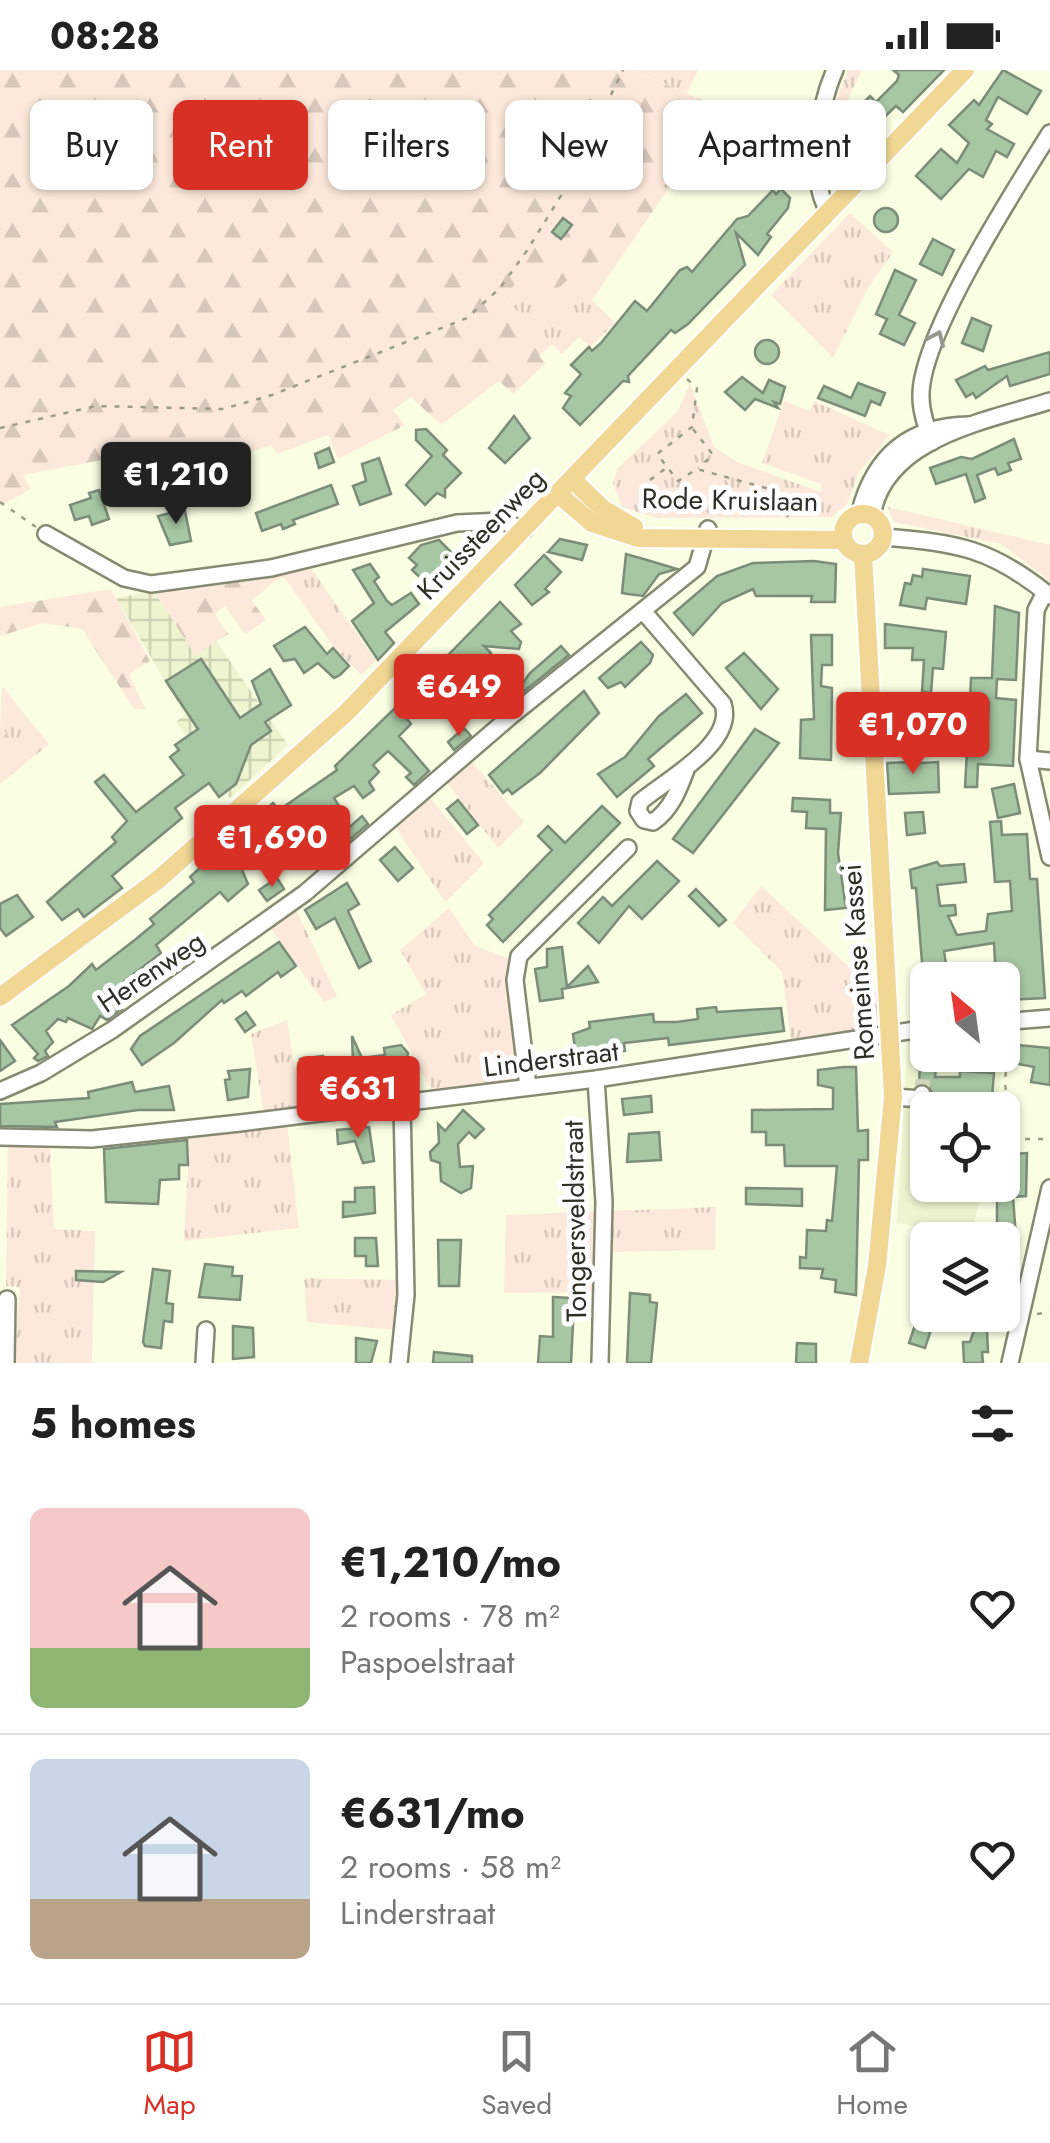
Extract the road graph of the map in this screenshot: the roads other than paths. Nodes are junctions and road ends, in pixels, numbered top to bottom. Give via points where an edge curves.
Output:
1 (835, 70) edge
2 (965, 70) edge
3 (1050, 133) edge
4 (830, 212) junction
5 (1050, 402) edge
6 (930, 437) junction
7 (572, 479) junction
8 (558, 494) junction
9 (855, 524) junction
10 (524, 530) junction
11 (639, 533) junction
12 (46, 534) road end
13 (708, 535) junction
14 (883, 537) junction
15 (863, 554) junction
16 (1048, 594) edge
17 (643, 611) junction
18 (1028, 759) junction
19 (1050, 760) edge
20 (686, 770) dead end
21 (628, 848) dead end
22 (1050, 857) edge
23 (0, 997) edge
24 (1050, 1018) edge
25 (1020, 1020) edge
26 (910, 1030) edge
27 (892, 1033) junction
28 (596, 1079) junction
29 (528, 1087) junction
30 (0, 1091) edge
31 (910, 1096) edge
32 (893, 1097) junction
33 (402, 1104) junction
34 (0, 1136) edge
35 (1050, 1188) edge
36 (7, 1299) dead end
37 (206, 1330) dead end
38 (863, 1362) edge
39 (6, 1363) edge
40 (204, 1363) edge
41 (399, 1363) edge
42 (600, 1363) edge
43 (1010, 1363) edge

1 - 4 street via 819,121 820,194
2 - 4 main road, Kruissteenweg
6 -> 3 street via 920,395 932,350 995,223
4 - 7 main road, Kruissteenweg
5 - 6 street
6 - 9 street via 890,470
7 - 8 main road, Kruissteenweg
7 - 11 main road, Rode Kruislaan
8 - 10 main road, Kruissteenweg
8 - 11 main road, Rode Kruislaan via 592,523
9 - 13 main road, Rode Kruislaan
9 - 13 main road, Rode Kruislaan
9 - 14 main road via 881,525
9 - 15 main road via 848,548
10 - 12 street via 502,521 457,523 271,568 152,584 124,578
10 - 23 main road, Kruissteenweg via 246,806
11 - 13 main road, Rode Kruislaan
13 - 17 street, Herenweg via 697,567
14 - 15 main road via 876,550
14 - 16 street via 978,550 1011,564
15 - 27 main road, Romeinse Kassei
16 - 18 street via 1036,610
17 - 20 street via 727,717
17 - 30 street, Herenweg via 305,893 203,969 55,1064
18 - 19 street
18 - 22 street
21 - 29 street via 520,956 515,980
24 - 25 street
26 - 27 street, Linderstraat
27 - 28 street, Linderstraat
27 - 32 main road, Romeinse Kassei
28 - 29 street, Linderstraat
28 - 42 street, Tongersveldstraat via 604,1202
29 - 33 street, Linderstraat
31 - 32 street
32 - 38 main road, Romeinse Kassei
33 - 34 street, Linderstraat via 92,1139
33 - 41 street via 406,1295
35 - 43 street
36 - 39 street
37 - 40 street

